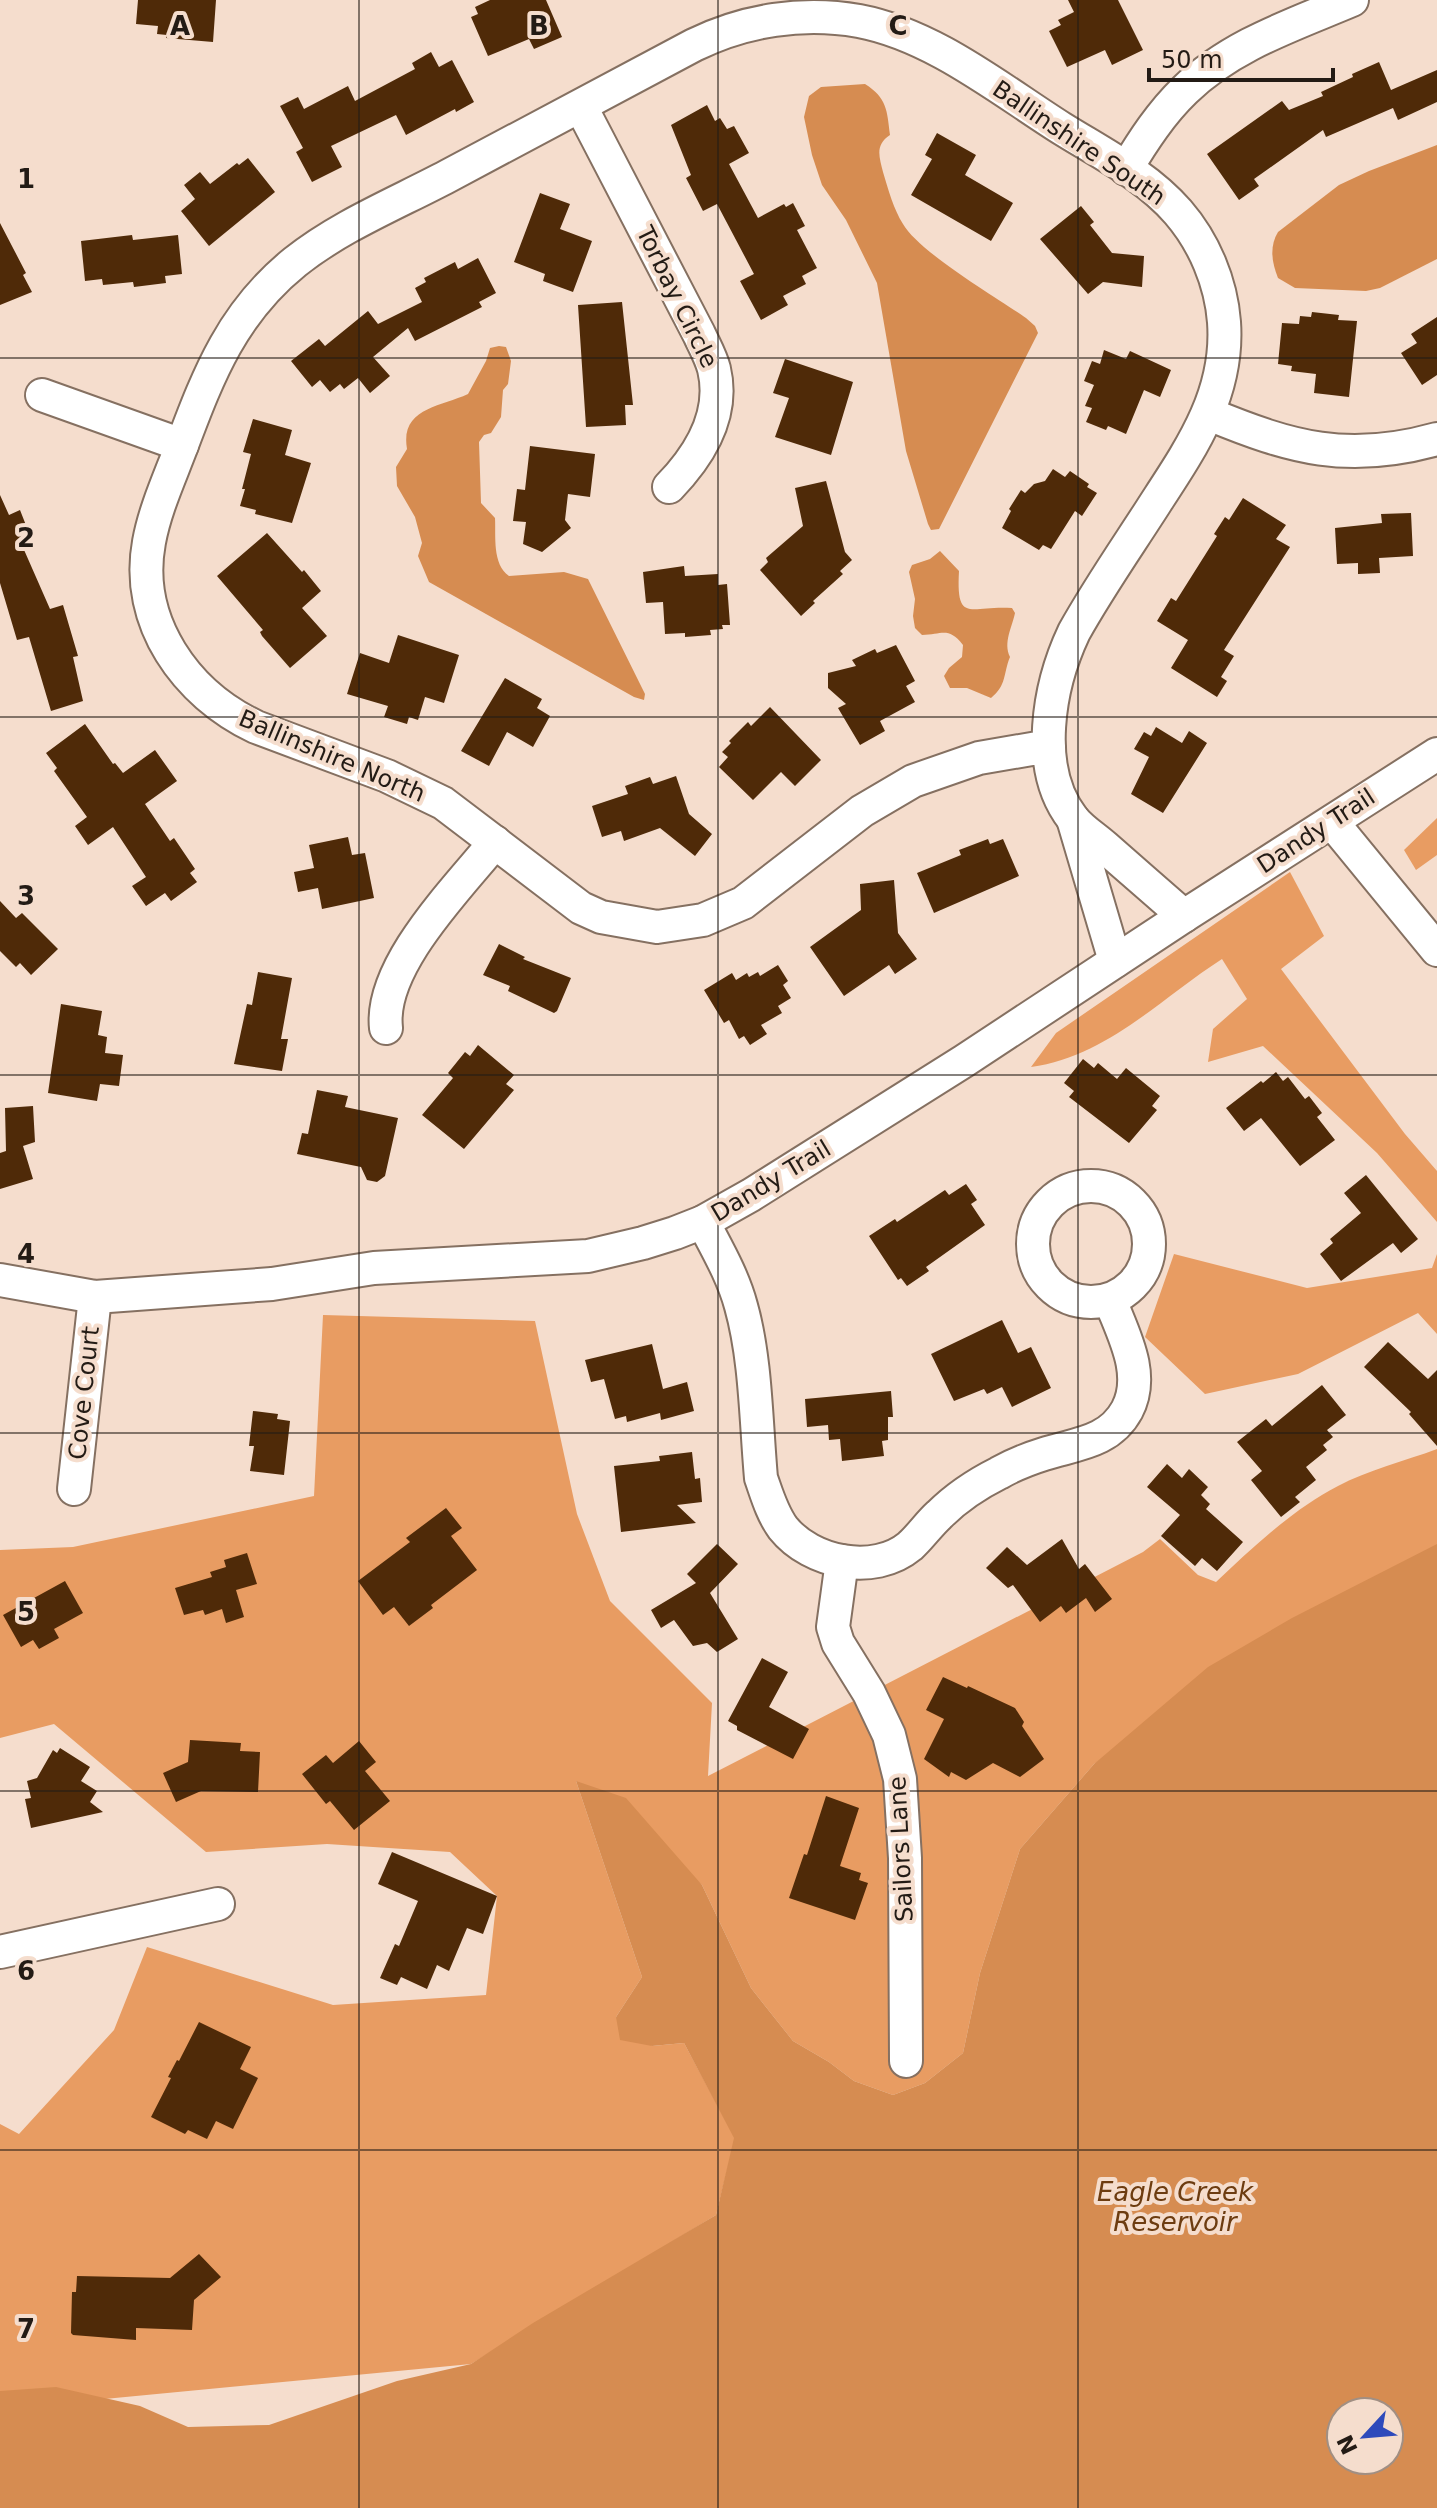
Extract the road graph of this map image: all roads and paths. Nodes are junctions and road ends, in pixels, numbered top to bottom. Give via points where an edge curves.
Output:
1 (1352, 0) edge
2 (581, 107) junction
3 (1126, 169) junction
4 (42, 395) dead end
5 (1209, 414) junction
6 (1437, 439) edge
7 (182, 445) junction
8 (669, 487) dead end
9 (1049, 746) junction
10 (1437, 754) edge
11 (1073, 819) junction
12 (1332, 822) junction
13 (495, 842) junction
14 (1184, 916) junction
15 (1437, 950) edge
16 (1115, 961) junction
17 (386, 1028) dead end
18 (703, 1222) junction
19 (0, 1280) edge
20 (95, 1297) junction
21 (1110, 1300) dead end
22 (74, 1489) dead end
23 (842, 1561) junction
24 (218, 1904) dead end
25 (0, 1952) edge
26 (906, 2061) dead end

1 - 3 street via 1251,43 1210,68 1160,117
2 - 3 street, Ballinshire South via 724,32 779,19 849,19 892,30 945,54
2 - 7 street, Ballinshire North via 335,235 286,270 260,295 223,346
2 - 8 street, Torbay Circle via 713,366 713,418 692,463
3 - 5 street, Ballinshire South via 1176,210 1202,247 1215,279 1224,324 1222,370
4 - 7 street
5 - 6 street via 1281,442 1315,449 1373,451
5 - 9 street, Ballinshire South via 1074,632 1054,687
7 - 13 street, Ballinshire North via 154,522 147,567 155,623 183,673 235,717 387,776 443,803
9 - 11 street, Ballinshire South via 1059,792
9 - 13 street, Ballinshire North via 979,758 913,781 862,811 743,903 680,925 647,926 591,913
10 - 12 street, Dandy Trail
11 - 14 street, Ballinshire South
11 - 16 street
12 - 14 street, Dandy Trail
12 - 15 street
13 - 17 street via 403,959
14 - 16 street, Dandy Trail
16 - 18 street, Dandy Trail
18 - 20 street, Dandy Trail via 588,1256 374,1268 272,1284
18 - 23 street via 741,1306 761,1478 768,1499 792,1537
19 - 20 street, Dandy Trail
20 - 22 street, Cove Court
21 - 23 street via 1134,1367 1131,1402 1110,1431 993,1476 945,1509 896,1554 871,1562
23 - 26 street, Sailors Lane via 833,1627 889,1735 900,1779
24 - 25 street

